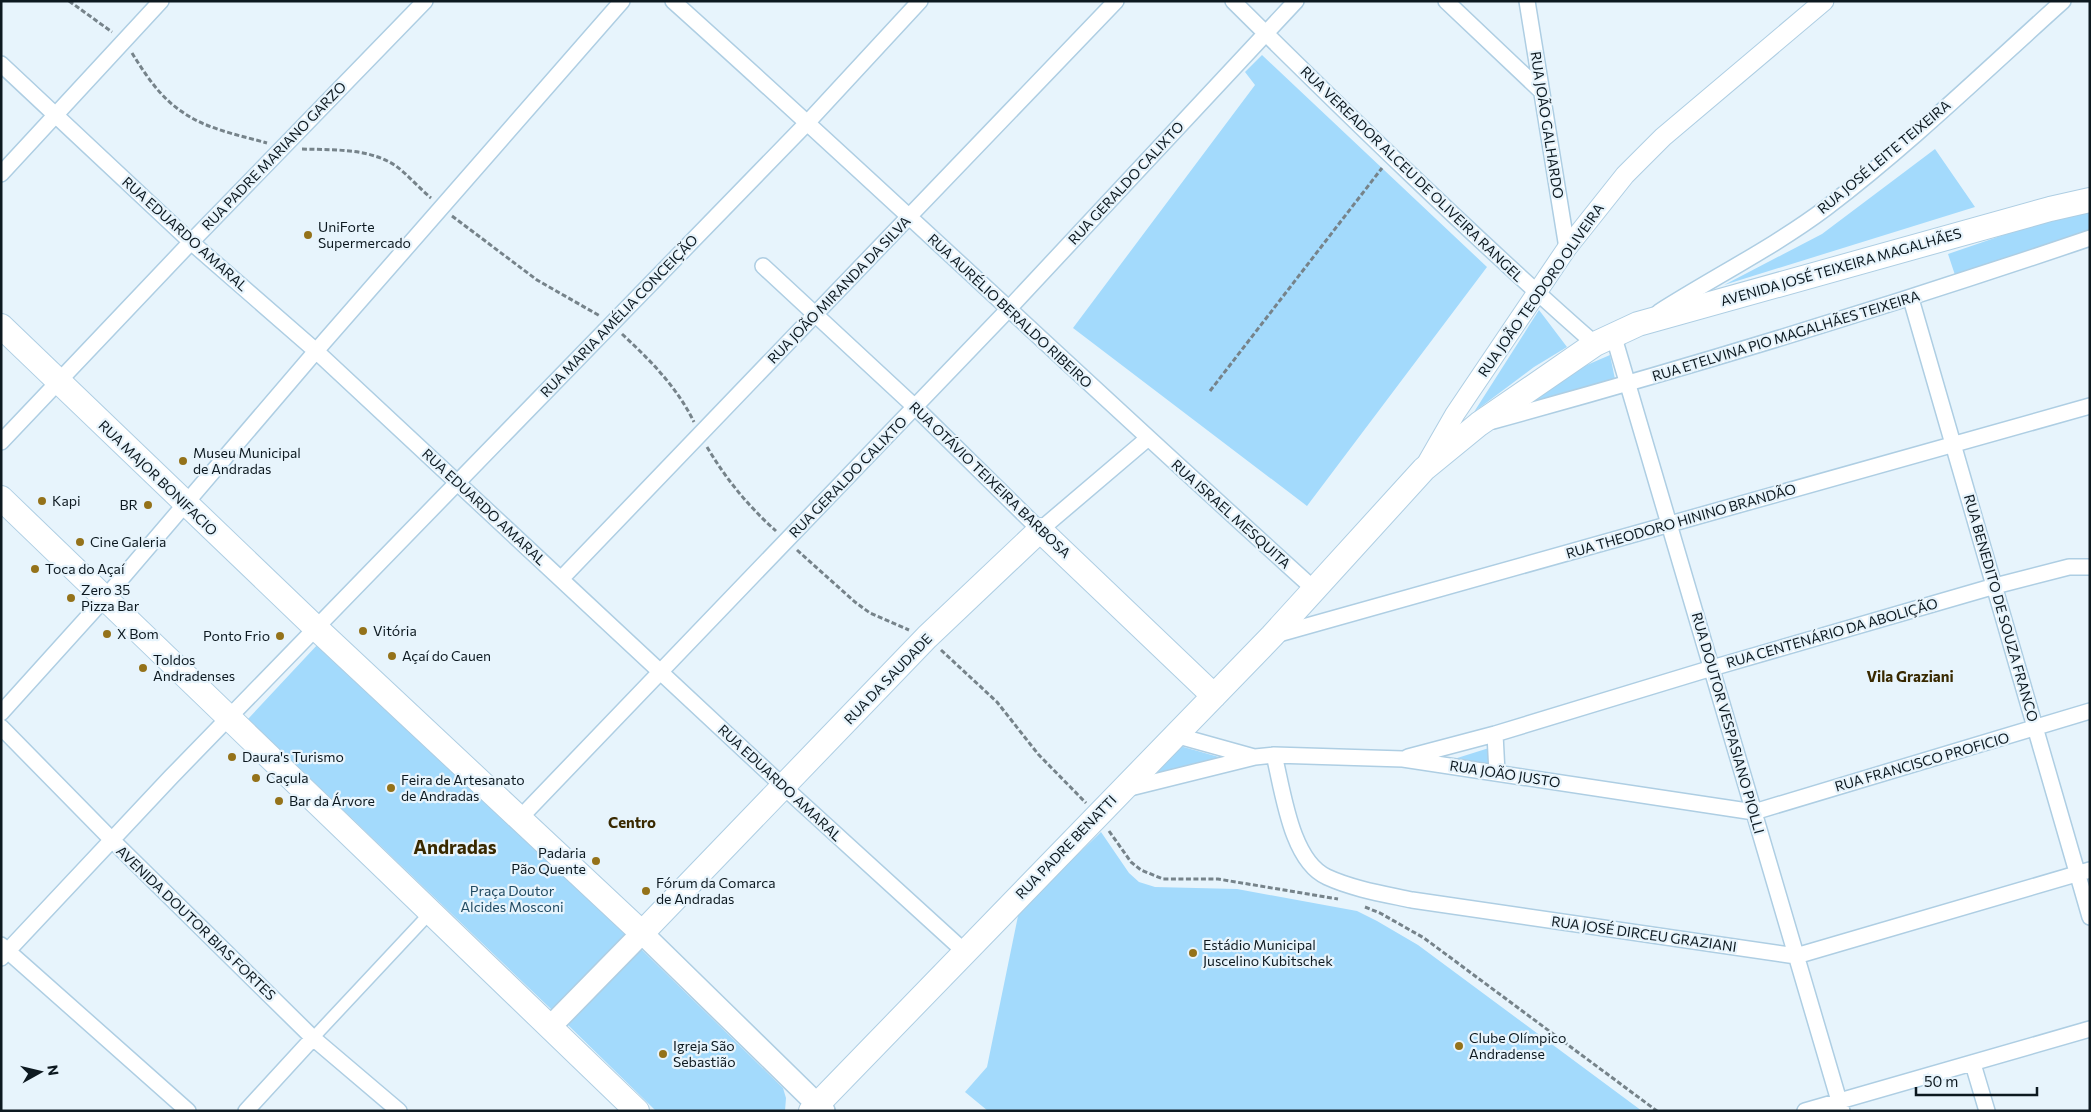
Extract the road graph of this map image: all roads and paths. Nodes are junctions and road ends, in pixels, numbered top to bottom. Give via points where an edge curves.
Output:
1 (69, 1) edge
2 (161, 1) edge
3 (425, 1) edge
4 (622, 1) edge
5 (674, 1) edge
6 (920, 1) edge
7 (1116, 1) edge
8 (1233, 1) edge
9 (1296, 1) edge
10 (1446, 1) edge
11 (1527, 1) edge
12 (1824, 1) edge
13 (2062, 1) edge
14 (1265, 33) junction
15 (124, 41) junction
16 (1, 64) edge
17 (1541, 91) junction
18 (56, 115) junction
19 (808, 122) junction
20 (282, 148) junction
21 (1392, 157) junction
22 (1, 174) edge
23 (2090, 200) edge
24 (442, 208) junction
25 (909, 217) junction
26 (2090, 238) edge
27 (191, 242) junction
28 (1567, 248) junction
29 (763, 266) dead end
30 (1537, 294) junction
31 (1910, 299) junction
32 (1009, 308) junction
33 (816, 314) junction
34 (611, 324) junction
35 (1638, 324) junction
36 (1, 326) edge
37 (1604, 339) junction
38 (316, 352) junction
39 (59, 382) junction
40 (1628, 384) junction
41 (1210, 391) dead end
42 (2090, 406) edge
43 (915, 407) junction
44 (1479, 424) junction
45 (1447, 429) junction
46 (700, 435) junction
47 (1147, 439) junction
48 (1, 442) edge
49 (1954, 443) junction
50 (1424, 468) junction
51 (456, 481) junction
52 (1, 498) edge
53 (186, 504) junction
54 (1669, 524) junction
55 (1040, 530) junction
56 (786, 540) junction
57 (2090, 566) edge
58 (561, 579) junction
59 (1995, 586) junction
60 (1314, 589) junction
61 (104, 599) junction
62 (316, 628) junction
63 (1272, 636) junction
64 (927, 637) junction
65 (1712, 668) junction
66 (660, 671) junction
67 (1214, 696) junction
68 (2090, 711) edge
69 (1, 713) edge
70 (229, 718) junction
71 (1, 727) edge
72 (2036, 729) junction
73 (1496, 734) junction
74 (1175, 735) junction
75 (1274, 755) junction
76 (1255, 757) junction
77 (1403, 758) junction
78 (1497, 773) junction
79 (784, 788) junction
80 (1120, 791) junction
81 (1754, 812) junction
82 (1097, 814) junction
83 (520, 818) junction
84 (112, 840) junction
85 (2084, 872) edge
86 (1341, 900) dead end
87 (1360, 905) dead end
88 (430, 912) junction
89 (2090, 917) edge
90 (642, 933) junction
91 (3, 951) edge
92 (965, 952) junction
93 (1796, 956) junction
94 (550, 1027) junction
95 (2090, 1029) edge
96 (314, 1038) junction
97 (1973, 1064) junction
98 (1841, 1106) edge
99 (817, 1109) edge
100 (188, 1111) edge
101 (246, 1111) edge
102 (399, 1111) edge
103 (637, 1111) edge
104 (1657, 1111) edge
105 (1805, 1111) edge
106 (1987, 1111) edge

1 - 15 path
2 - 15 street
3 - 20 street, RUA PADRE MARIANO GARZO
4 - 24 street
5 - 19 street, RUA AURÉLIO BERALDO RIBEIRO
6 - 19 street, RUA MARIA AMÉLIA CONCEIÇÃO
7 - 25 street, RUA JOÃO MIRANDA DA SILVA
8 - 14 street, RUA VEREADOR ALCEU DE OLIVEIRA RANGEL
9 - 14 street, RUA GERALDO CALIXTO
10 - 17 street
11 - 17 street, RUA JOÃO GALHARDO
12 - 28 street, RUA JOÃO TEODORO OLIVEIRA via 1663,137 1604,199
13 - 35 street, RUA JOSÉ LEITE TEIXEIRA via 1888,158 1826,208
14 - 21 street, RUA VEREADOR ALCEU DE OLIVEIRA RANGEL
14 - 32 street, RUA GERALDO CALIXTO
15 - 18 street
15 - 20 path via 160,92 181,112 204,124
16 - 18 street, RUA EDUARDO AMARAL
17 - 28 street, RUA JOÃO GALHARDO
18 - 22 street
18 - 27 street, RUA EDUARDO AMARAL
19 - 25 street, RUA AURÉLIO BERALDO RIBEIRO
19 - 34 street, RUA MARIA AMÉLIA CONCEIÇÃO
20 - 24 path via 344,150 375,155 396,166
20 - 27 street, RUA PADRE MARIANO GARZO
21 - 30 street, RUA VEREADOR ALCEU DE OLIVEIRA RANGEL
21 - 41 path
23 - 35 main road, AVENIDA JOSÉ TEIXEIRA MAGALHÃES
24 - 34 path via 537,280 595,311
24 - 38 street
25 - 32 street, RUA AURÉLIO BERALDO RIBEIRO
25 - 33 street, RUA JOÃO MIRANDA DA SILVA
26 - 31 street, RUA ETELVINA PIO MAGALHÃES TEIXEIRA
27 - 38 street, RUA EDUARDO AMARAL
27 - 39 street, RUA PADRE MARIANO GARZO
28 - 30 street, RUA JOÃO TEODORO OLIVEIRA
29 - 33 street, RUA OTÁVIO TEIXEIRA BARBOSA
30 - 37 street, RUA VEREADOR ALCEU DE OLIVEIRA RANGEL
30 - 45 street, RUA JOÃO TEODORO OLIVEIRA
31 - 40 street, RUA ETELVINA PIO MAGALHÃES TEIXEIRA
31 - 49 street, RUA BENEDITO DE SOUZA FRANCO
32 - 43 street, RUA GERALDO CALIXTO
32 - 47 street, RUA AURÉLIO BERALDO RIBEIRO
33 - 43 street, RUA OTÁVIO TEIXEIRA BARBOSA
33 - 46 street, RUA JOÃO MIRANDA DA SILVA
34 - 46 path via 674,389
34 - 51 street, RUA MARIA AMÉLIA CONCEIÇÃO
35 - 37 main road, AVENIDA JOSÉ TEIXEIRA MAGALHÃES
36 - 39 main road, RUA MAJOR BONIFACIO
37 - 40 street, RUA DOUTOR VESPASIANO PIOLLI
37 - 44 main road, RUA ETELVINA PIO MAGALHÃES TEIXEIRA
38 - 51 street, RUA EDUARDO AMARAL
38 - 53 street
39 - 48 street, RUA PADRE MARIANO GARZO
39 - 53 main road, RUA MAJOR BONIFACIO
40 - 44 street, RUA ETELVINA PIO MAGALHÃES TEIXEIRA
40 - 54 street, RUA DOUTOR VESPASIANO PIOLLI
42 - 49 street, RUA THEODORO HININO BRANDÃO
43 - 55 street, RUA OTÁVIO TEIXEIRA BARBOSA
43 - 56 street, RUA GERALDO CALIXTO
44 - 45 street
44 - 50 main road, RUA ETELVINA PIO MAGALHÃES TEIXEIRA
45 - 50 street, RUA JOÃO TEODORO OLIVEIRA
46 - 56 path via 720,470 743,499
46 - 58 street, RUA JOÃO MIRANDA DA SILVA
47 - 55 street, RUA DA SAUDADE
47 - 60 street, RUA ISRAEL MESQUITA
49 - 54 street, RUA THEODORO HININO BRANDÃO
49 - 59 street, RUA BENEDITO DE SOUZA FRANCO
50 - 60 main road, RUA JOÃO TEODORO OLIVEIRA
51 - 58 street, RUA EDUARDO AMARAL
51 - 62 street, RUA MARIA AMÉLIA CONCEIÇÃO
52 - 61 main road
53 - 61 street
53 - 62 main road, RUA MAJOR BONIFACIO
54 - 63 street, RUA THEODORO HININO BRANDÃO
54 - 65 street, RUA DOUTOR VESPASIANO PIOLLI
55 - 64 main road, RUA DA SAUDADE
55 - 67 main road, RUA OTÁVIO TEIXEIRA BARBOSA
56 - 64 path via 854,602 870,613
56 - 66 street, RUA GERALDO CALIXTO
57 - 59 street, RUA CENTENÁRIO DA ABOLIÇÃO via 2069,567
58 - 66 street, RUA EDUARDO AMARAL
59 - 65 street, RUA CENTENÁRIO DA ABOLIÇÃO
59 - 72 street, RUA BENEDITO DE SOUZA FRANCO
60 - 63 main road, RUA PADRE BENATTI
61 - 69 street
61 - 70 main road
62 - 70 street
62 - 83 main road
63 - 67 main road, RUA PADRE BENATTI
64 - 79 main road, RUA DA SAUDADE
64 - 82 path via 998,702 1038,754
65 - 73 street, RUA CENTENÁRIO DA ABOLIÇÃO
65 - 81 street, RUA DOUTOR VESPASIANO PIOLLI
66 - 79 street, RUA EDUARDO AMARAL
66 - 83 street, RUA GERALDO CALIXTO
67 - 74 main road, RUA PADRE BENATTI
68 - 72 street, RUA FRANCISCO PROFICIO
70 - 84 street
70 - 88 main road
71 - 84 street, AVENIDA DOUTOR BIAS FORTES
72 - 81 street, RUA FRANCISCO PROFICIO
72 - 85 street, RUA BENEDITO DE SOUZA FRANCO
73 - 77 street, RUA CENTENÁRIO DA ABOLIÇÃO
73 - 78 street
74 - 76 street
74 - 80 main road, RUA PADRE BENATTI
75 - 76 street, RUA JOÃO JUSTO
75 - 77 street, RUA JOÃO JUSTO
75 - 93 street, RUA JOSÉ DIRCEU GRAZIANI via 1297,847 1307,862 1325,876 1412,900
76 - 80 street
77 - 78 street, RUA JOÃO JUSTO
78 - 81 street, RUA JOÃO JUSTO
79 - 90 main road, RUA DA SAUDADE
79 - 92 street, RUA EDUARDO AMARAL
80 - 82 main road, RUA PADRE BENATTI
81 - 93 street, RUA DOUTOR VESPASIANO PIOLLI
82 - 86 path via 1131,862 1163,879 1218,878
82 - 92 main road, RUA PADRE BENATTI
83 - 90 main road
84 - 91 street
84 - 96 street, AVENIDA DOUTOR BIAS FORTES
85 - 89 street, RUA BENEDITO DE SOUZA FRANCO
85 - 93 street, RUA JOSÉ DIRCEU GRAZIANI
87 - 104 path via 1424,938
88 - 94 main road
88 - 96 street
90 - 94 main road
90 - 99 main road
91 - 100 street
92 - 99 main road, RUA PADRE BENATTI
93 - 98 street, RUA DOUTOR VESPASIANO PIOLLI
94 - 103 main road
95 - 97 street
96 - 101 street
96 - 102 street, AVENIDA DOUTOR BIAS FORTES
97 - 98 street
97 - 106 street
98 - 105 street

